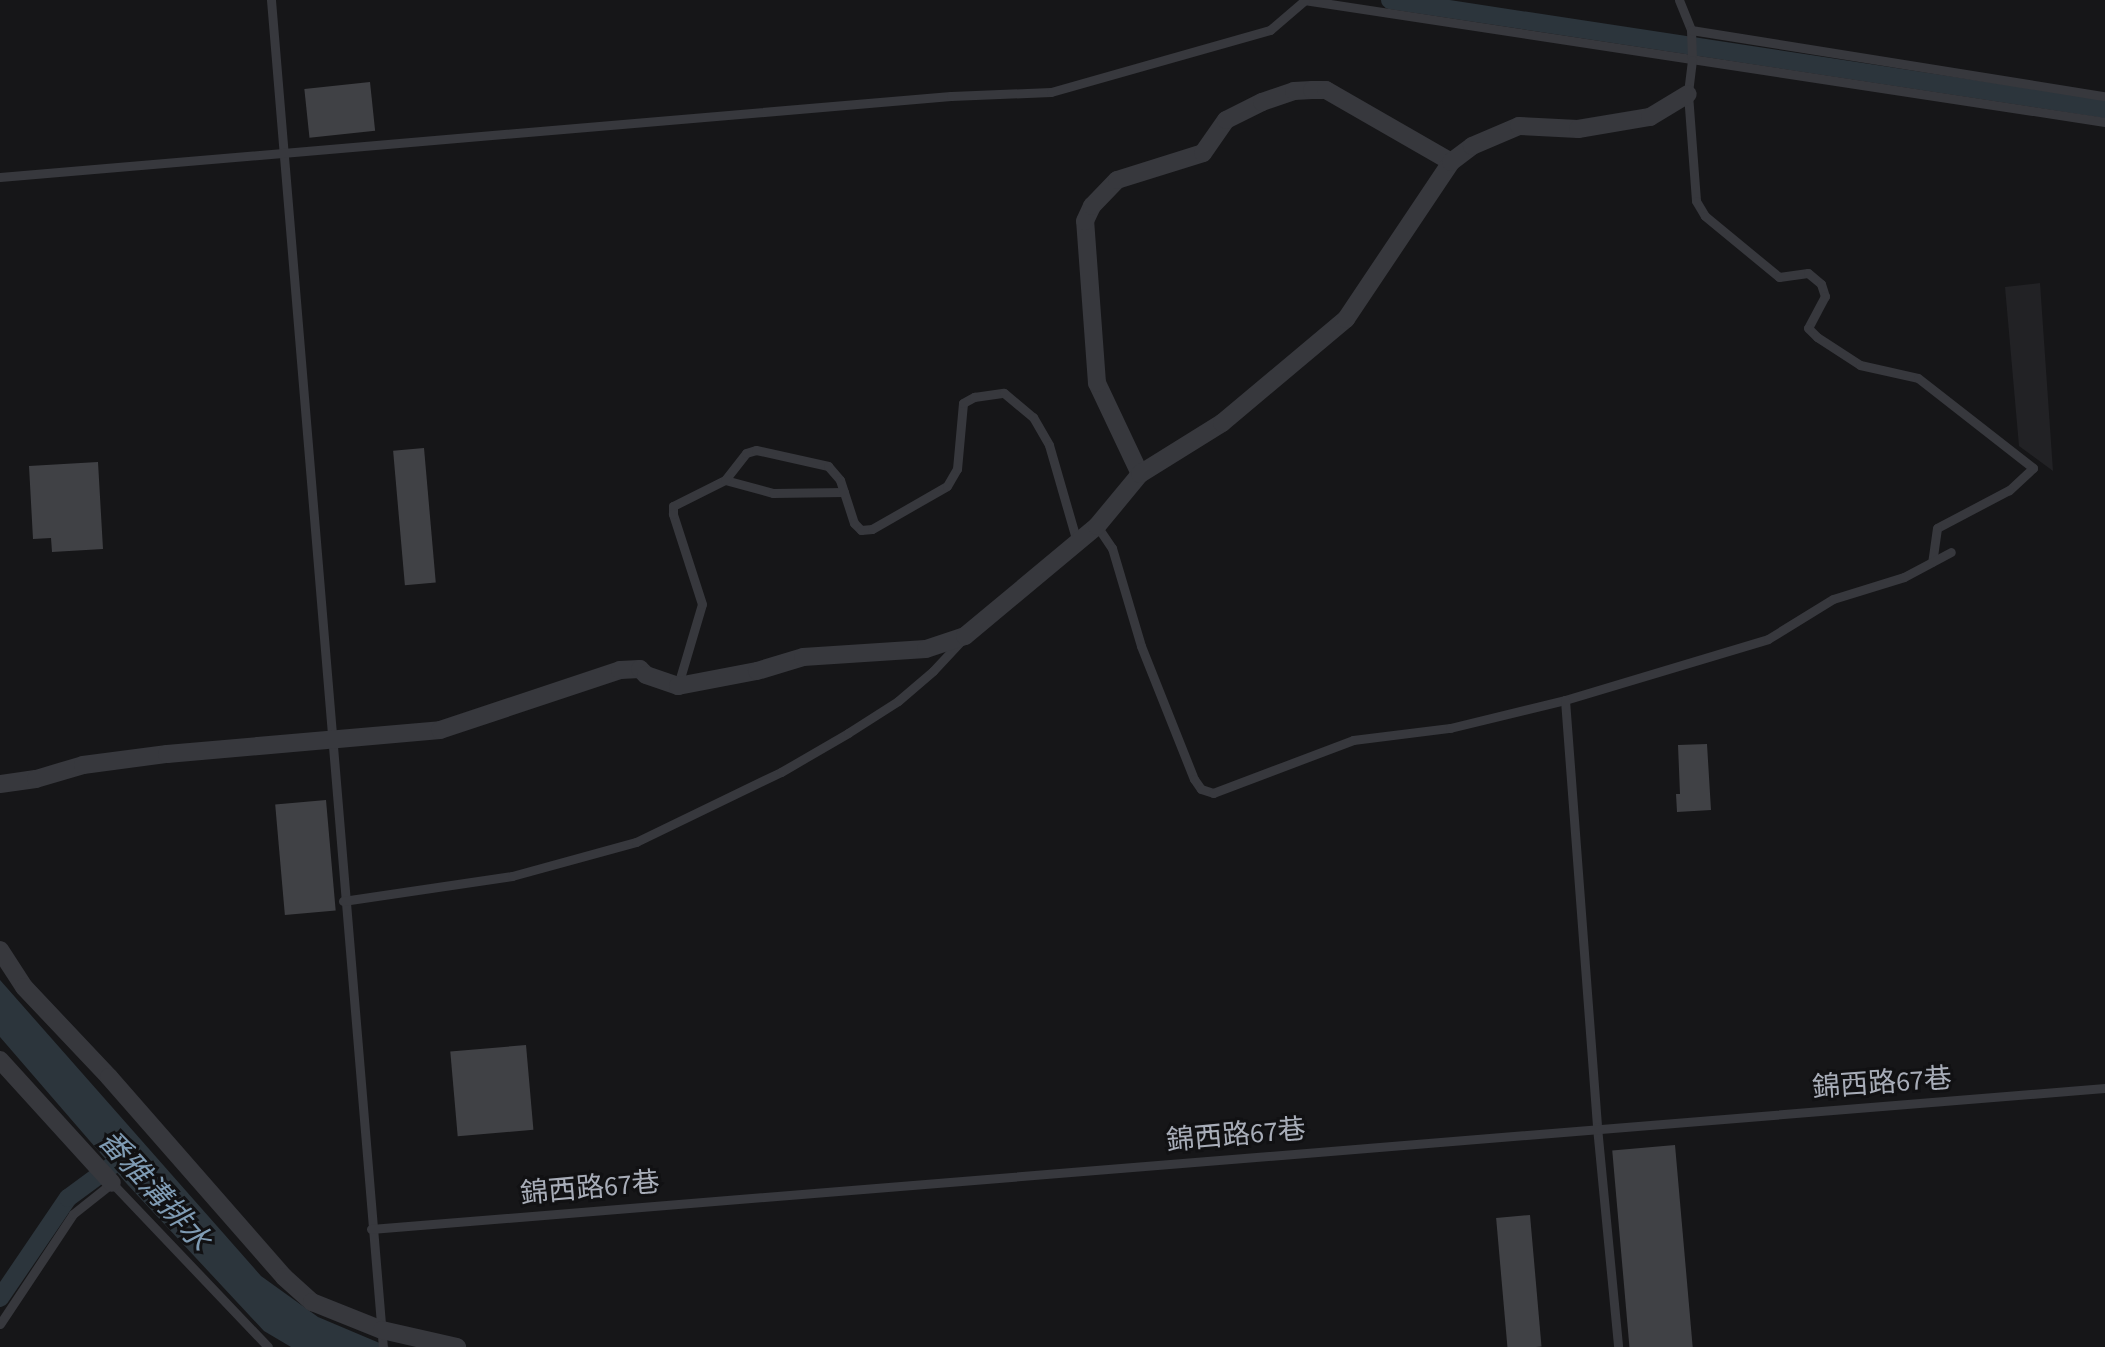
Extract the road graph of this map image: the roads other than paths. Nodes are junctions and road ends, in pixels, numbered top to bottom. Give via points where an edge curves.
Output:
1 (271, 0) edge
2 (1304, 0) edge
3 (1679, 0) edge
4 (1691, 30) junction
5 (1692, 60) junction
6 (1688, 94) junction
7 (2105, 96) edge
8 (2105, 122) edge
9 (285, 152) junction
10 (1451, 162) junction
11 (0, 177) edge
12 (1140, 474) junction
13 (725, 480) junction
14 (844, 492) junction
15 (1097, 526) junction
16 (1077, 542) junction
17 (1951, 552) dead end
18 (1932, 562) junction
19 (965, 636) junction
20 (678, 686) junction
21 (1565, 700) junction
22 (334, 737) junction
23 (0, 784) edge
24 (343, 901) junction
25 (0, 950) edge
26 (0, 1060) edge
27 (2105, 1088) edge
28 (1597, 1127) junction
29 (112, 1183) junction
30 (371, 1229) junction
31 (0, 1324) edge
32 (382, 1338) edge
33 (268, 1347) edge
34 (457, 1347) edge
35 (1618, 1347) edge

1 - 9 lane
2 - 5 lane
2 - 9 lane via 1270,30 1051,92 935,97
3 - 4 lane
4 - 5 lane
4 - 7 lane
5 - 6 lane
5 - 8 lane
6 - 10 street via 1650,117 1578,129 1519,126 1472,146
6 - 18 lane via 1696,201 1705,216 1779,277 1808,273 1821,284 1825,296 1808,328 1860,365 1918,378 2033,468 2009,490 1937,528
9 - 11 lane
9 - 22 lane
10 - 12 street via 1346,319 1222,423
10 - 12 street via 1326,90 1312,90 1262,102 1226,120 1203,153 1117,180 1085,221 1097,383
12 - 15 street
13 - 14 lane via 773,493
13 - 14 lane via 746,453 756,450 828,466
13 - 20 lane via 673,506 702,604
14 - 16 lane via 861,530 872,529 947,486 957,469 963,403 1004,393 1033,417 1049,445
15 - 16 street
15 - 21 lane via 1112,548 1141,646 1194,779 1205,790 1221,792 1353,740 1450,728
16 - 19 street
17 - 18 lane
18 - 21 lane via 1904,577 1833,599 1768,639
19 - 20 street via 926,649 803,657
19 - 24 lane via 910,691 848,733 781,772 636,842 512,876
20 - 22 street via 640,669 620,670 440,730
21 - 28 lane
22 - 23 street via 83,765
22 - 24 lane
24 - 30 lane
25 - 32 street via 24,987 284,1277 312,1302
26 - 29 street
27 - 28 lane, 錦西路67巷
28 - 30 lane, 錦西路67巷
28 - 35 lane
29 - 31 lane via 73,1214
29 - 33 lane
30 - 32 lane
32 - 34 street

